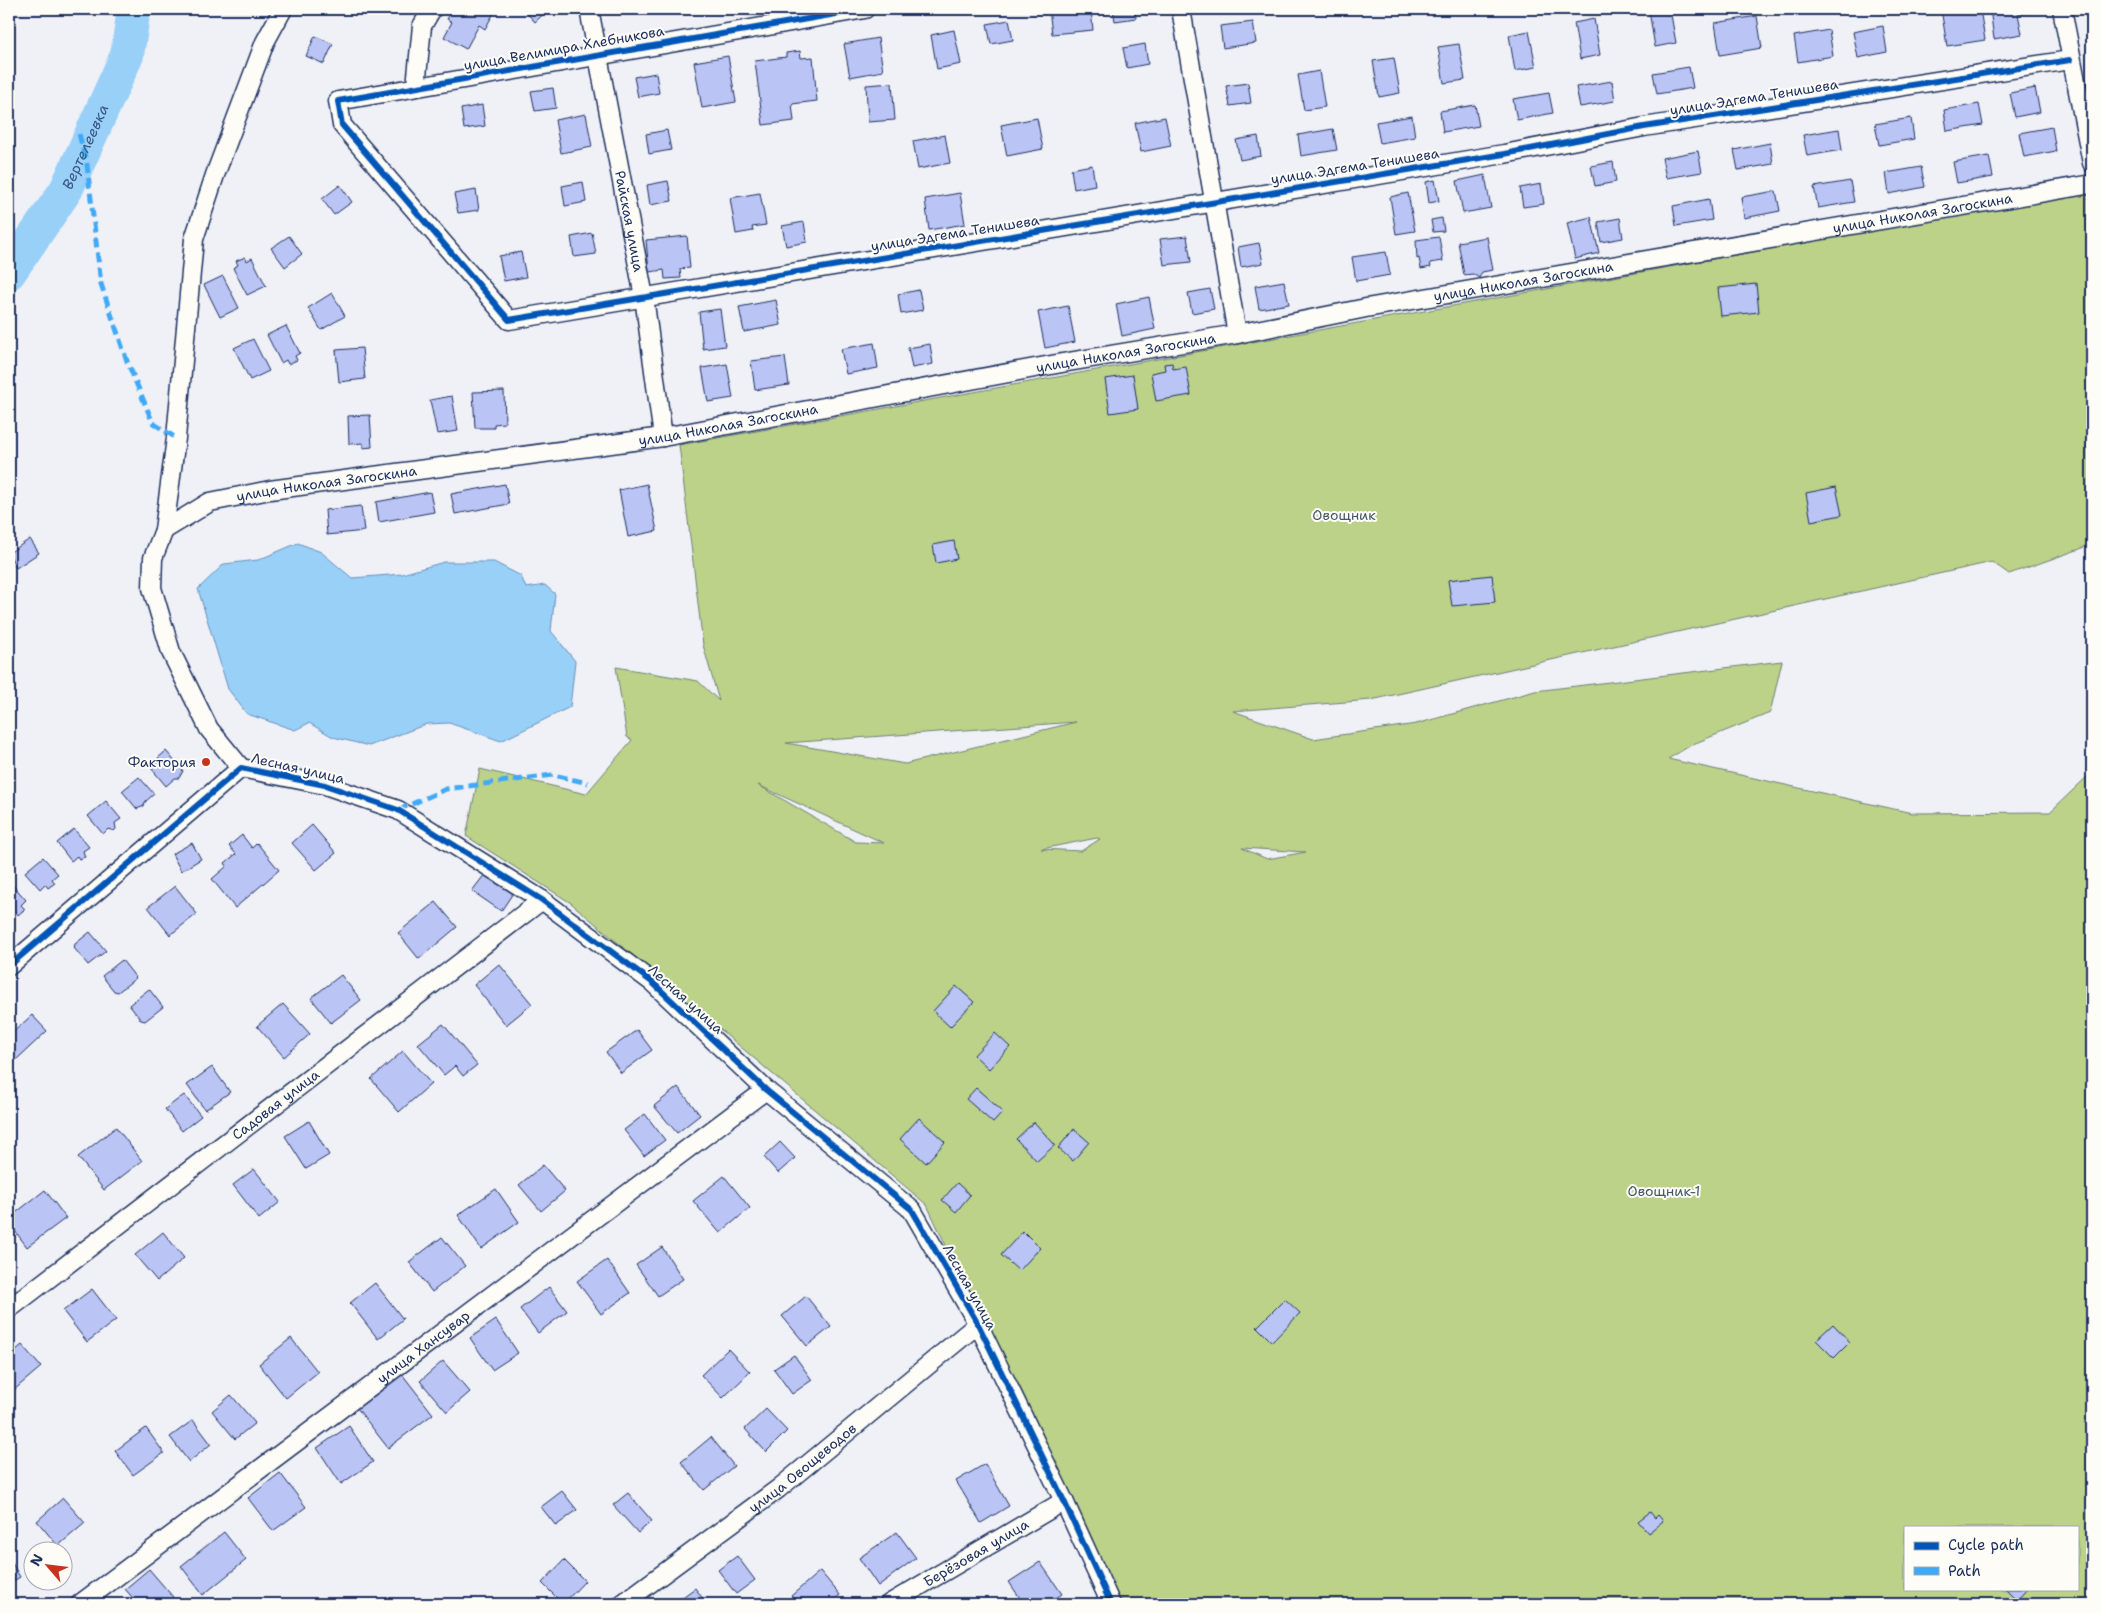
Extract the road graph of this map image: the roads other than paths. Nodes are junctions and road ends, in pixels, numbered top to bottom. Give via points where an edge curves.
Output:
1 (284, 9) edge
2 (432, 9) edge
3 (589, 9) edge
4 (1181, 9) edge
5 (2062, 9) edge
6 (855, 10) edge
7 (597, 55) junction
8 (2070, 60) junction
9 (416, 86) junction
10 (2092, 163) edge
11 (2092, 184) edge
12 (1215, 202) junction
13 (644, 297) junction
14 (1237, 334) junction
15 (663, 437) junction
16 (164, 530) junction
17 (241, 768) junction
18 (542, 900) junction
19 (9, 966) edge
20 (766, 1090) junction
21 (9, 1309) edge
22 (978, 1324) junction
23 (1064, 1501) junction
24 (80, 1604) edge
25 (622, 1604) edge
26 (889, 1604) edge
27 (1111, 1604) edge

1 - 16 street via 265,42 194,239 176,438
2 - 9 street via 422,26
3 - 7 street, Райская улица
4 - 12 street
5 - 8 street
6 - 7 street, улица Велимира Хлебникова
7 - 9 street, улица Велимира Хлебникова
7 - 13 street, Райская улица
8 - 10 street
8 - 12 street, улица Эдгема Тенишева via 1644,127
9 - 13 street, улица Велимира Хлебникова via 338,101 342,126 509,320
11 - 14 street, улица Николая Загоскина via 1366,308
12 - 13 street, улица Эдгема Тенишева
12 - 14 street
13 - 15 street, Райская улица
14 - 15 street, улица Николая Загоскина via 1062,362
15 - 16 street, улица Николая Загоскина via 270,490 210,502
16 - 17 street via 153,558 152,588 171,652 209,729
17 - 18 street, Лесная улица via 325,785 398,810
17 - 19 street, Лесная улица
18 - 20 street, Лесная улица via 652,982
18 - 21 street, Садовая улица
20 - 22 street, Лесная улица via 912,1210
20 - 24 street, улица Хансувар
22 - 23 street, Лесная улица
22 - 25 street, улица Овощеводов via 778,1489
23 - 26 street, Берёзовая улица
23 - 27 street, Лесная улица

